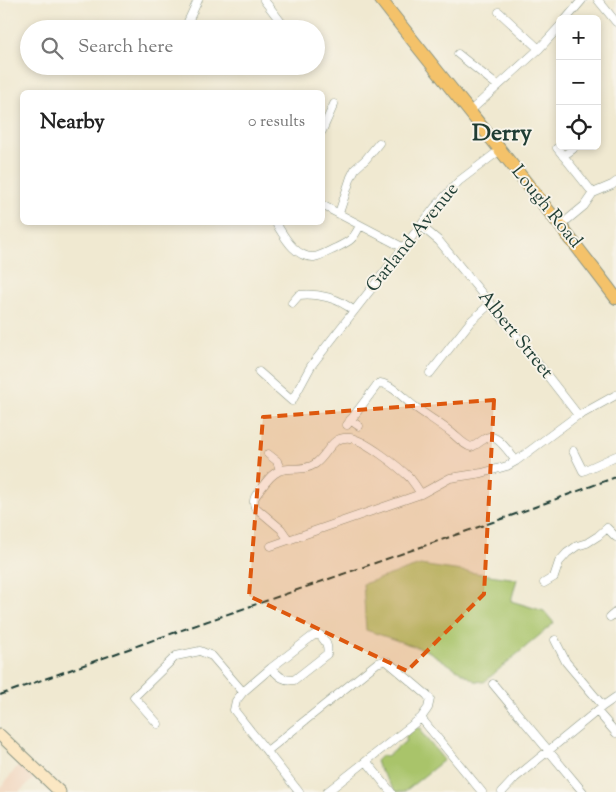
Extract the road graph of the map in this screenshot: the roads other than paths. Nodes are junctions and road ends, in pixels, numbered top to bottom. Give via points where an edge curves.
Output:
1 (198, 0) edge
2 (264, 0) edge
3 (381, 0) edge
4 (571, 0) edge
5 (598, 0) edge
6 (580, 3) edge
7 (499, 12) dead end
8 (570, 15) edge
9 (189, 20) edge
10 (279, 20) edge
11 (616, 22) edge
12 (556, 30) edge
13 (539, 49) junction
14 (458, 54) dead end
15 (498, 86) junction
16 (334, 104) dead end
17 (469, 112) junction
18 (325, 124) edge
19 (379, 143) dead end
20 (500, 150) junction
21 (559, 150) edge
22 (572, 150) edge
23 (564, 156) junction
24 (616, 182) edge
25 (593, 192) junction
26 (325, 206) edge
27 (339, 213) junction
28 (277, 225) dead end
29 (360, 225) junction
30 (560, 225) junction
31 (421, 226) junction
32 (404, 248) junction
33 (616, 298) edge
34 (292, 303) dead end
35 (490, 304) junction
36 (354, 311) junction
37 (259, 372) dead end
38 (430, 374) dead end
39 (616, 395) edge
40 (578, 414) junction
41 (359, 426) dead end
42 (573, 451) dead end
43 (268, 454) dead end
44 (616, 456) edge
45 (516, 461) junction
46 (280, 470) junction
47 (421, 494) junction
48 (616, 537) edge
49 (288, 540) junction
50 (271, 546) dead end
51 (544, 583) dead end
52 (555, 640) dead end
53 (271, 668) junction
54 (493, 684) dead end
55 (243, 692) junction
56 (616, 697) edge
57 (600, 708) junction
58 (421, 718) junction
59 (158, 724) dead end
60 (616, 732) edge
61 (0, 735) edge
62 (549, 750) junction
63 (267, 751) junction
64 (367, 762) junction
65 (60, 792) edge
66 (299, 792) edge
67 (327, 792) edge
68 (391, 792) edge
69 (482, 792) edge
70 (502, 792) edge
71 (583, 792) edge

1 - 9 street
2 - 10 street
3 - 17 main road, Lough Road
4 - 6 street
5 - 11 street
6 - 8 street
7 - 13 street
12 - 13 street
13 - 15 street
14 - 15 street
15 - 17 street
16 - 18 street
17 - 20 main road, Lough Road
19 - 27 street via 355,169
20 - 30 main road, Lough Road
20 - 31 street, Garland Avenue via 459,181
21 - 23 street
22 - 23 street
23 - 25 street
24 - 25 street
25 - 30 street via 584,206
26 - 27 street
27 - 29 street
28 - 29 street via 291,246 306,256 314,257 346,243 355,236
29 - 32 street
30 - 33 main road, Lough Road
31 - 32 street, Garland Avenue
31 - 35 street, Albert Street via 439,241
32 - 36 street, Garland Avenue
34 - 36 street via 299,295 310,294 331,298
35 - 38 street via 471,321
35 - 40 street, Albert Street
36 - 37 street, Garland Avenue via 311,366 292,400
39 - 40 street
40 - 45 street
41 - 45 street via 348,422 380,383 394,390 466,446 471,448 492,436
42 - 44 street via 583,472
43 - 46 street via 277,461
45 - 47 street via 482,473 450,478
46 - 47 street via 308,467 316,463 338,439 350,438 363,442 396,465
46 - 49 street via 254,497 254,503
47 - 49 street
48 - 51 street via 607,528 587,543 577,546 559,562 554,577
49 - 50 street
52 - 57 street via 566,662
53 - 53 street via 314,635 320,635 327,644 327,654 294,680 282,679
53 - 55 street
54 - 62 street
55 - 59 street via 212,656 200,651 176,656 134,698
55 - 63 street via 234,710
56 - 57 street
57 - 60 street
57 - 62 street
58 - 63 street via 428,708 428,695 384,661 377,663
58 - 64 street
58 - 69 street
61 - 65 main road
62 - 70 street
62 - 71 street
63 - 66 street
64 - 67 street
64 - 68 street

